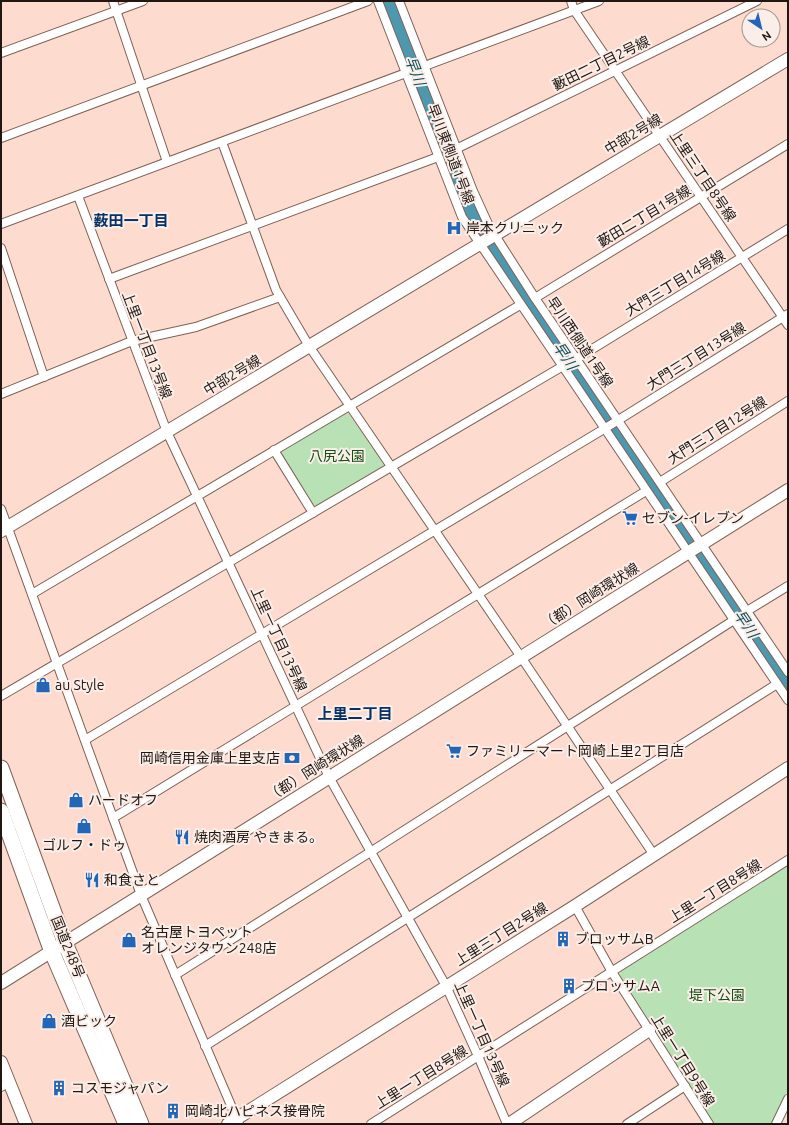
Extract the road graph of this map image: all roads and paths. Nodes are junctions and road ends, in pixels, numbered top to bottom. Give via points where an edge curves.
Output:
1 (113, 1) edge
2 (143, 1) edge
3 (368, 1) edge
4 (378, 1) edge
5 (399, 1) edge
6 (571, 1) edge
7 (599, 1) edge
8 (756, 1) edge
9 (574, 10) junction
10 (116, 11) junction
11 (1, 53) edge
12 (788, 59) edge
13 (425, 66) junction
14 (615, 71) junction
15 (405, 73) junction
16 (142, 86) junction
17 (660, 136) junction
18 (1, 138) edge
19 (222, 142) junction
20 (788, 144) edge
21 (456, 149) junction
22 (438, 157) junction
23 (168, 162) junction
24 (78, 196) junction
25 (701, 196) junction
26 (1, 224) edge
27 (253, 226) junction
28 (788, 229) edge
29 (494, 235) junction
30 (479, 244) junction
31 (1, 248) edge
32 (742, 257) junction
33 (108, 279) junction
34 (280, 297) junction
35 (535, 298) junction
36 (520, 305) junction
37 (786, 316) edge
38 (788, 325) edge
39 (132, 341) junction
40 (309, 346) junction
41 (576, 359) junction
42 (562, 366) junction
43 (44, 377) junction
44 (1, 394) edge
45 (788, 401) edge
46 (350, 406) junction
47 (618, 420) junction
48 (604, 428) junction
49 (167, 432) junction
50 (274, 450) junction
51 (391, 467) junction
52 (660, 482) junction
53 (646, 490) junction
54 (788, 490) edge
55 (198, 497) junction
56 (1, 509) edge
57 (313, 513) junction
58 (4, 529) edge
59 (435, 531) junction
60 (702, 544) junction
61 (688, 553) junction
62 (228, 562) junction
63 (788, 586) edge
64 (32, 594) junction
65 (478, 594) junction
66 (747, 611) junction
67 (734, 620) junction
68 (262, 634) junction
69 (521, 657) junction
70 (57, 663) junction
71 (785, 663) edge
72 (788, 672) edge
73 (777, 684) junction
74 (1, 696) edge
75 (788, 700) edge
76 (296, 706) junction
77 (568, 726) junction
78 (84, 740) junction
79 (1, 768) edge
80 (788, 768) edge
81 (330, 777) junction
82 (610, 790) junction
83 (1, 811) edge
84 (113, 818) junction
85 (372, 851) junction
86 (654, 855) junction
87 (788, 860) edge
88 (141, 895) junction
89 (575, 906) junction
90 (409, 917) junction
91 (65, 943) junction
92 (52, 952) junction
93 (612, 972) junction
94 (175, 975) junction
95 (1, 983) edge
96 (446, 986) junction
97 (649, 1030) junction
98 (205, 1046) junction
99 (478, 1056) junction
100 (1, 1062) edge
101 (5, 1084) edge
102 (685, 1086) junction
103 (788, 1099) edge
104 (235, 1122) edge
105 (26, 1124) edge
106 (126, 1124) edge
107 (141, 1124) edge
108 (371, 1124) edge
109 (508, 1124) edge
110 (627, 1124) edge
111 (709, 1124) edge
112 (776, 1124) edge

1 - 10 street
2 - 10 street
3 - 16 street
4 - 15 street, 早川東側道1号線
5 - 13 street, 早川西側道1号線
6 - 9 street, 上里三丁目8号線
7 - 9 street
8 - 14 street, 藪田二丁目2号線
9 - 13 street
9 - 14 street, 上里三丁目8号線
10 - 11 street
10 - 16 street
12 - 17 street, 中部2号線
13 - 15 street
13 - 21 street, 早川西側道1号線
14 - 17 street, 上里三丁目8号線
14 - 21 street, 藪田二丁目2号線
15 - 19 street
15 - 22 street, 早川東側道1号線
16 - 18 street
16 - 23 street
17 - 25 street, 上里三丁目8号線
17 - 29 street, 中部2号線
19 - 23 street
19 - 27 street
20 - 25 street, 藪田二丁目1号線
21 - 29 street, 早川西側道1号線 via 472,191
22 - 27 street
22 - 30 street, 早川東側道1号線 via 462,217
23 - 24 street
24 - 26 street
24 - 33 street, 上里一丁目13号線
25 - 32 street, 上里三丁目8号線
25 - 35 street, 藪田二丁目1号線
27 - 33 street
27 - 34 street
28 - 32 street, 大門三丁目14号線
29 - 30 street, 中部2号線
29 - 35 street, 早川西側道1号線
30 - 36 street, 早川東側道1号線
30 - 40 street, 中部2号線
31 - 43 street
32 - 37 street, 上里三丁目8号線
32 - 41 street, 大門三丁目14号線
33 - 39 street, 上里一丁目13号線
34 - 39 street via 196,327
34 - 40 street
35 - 41 street, 早川西側道1号線
36 - 42 street, 早川東側道1号線
36 - 46 street
37 - 38 street, 上里三丁目8号線
37 - 47 street, 大門三丁目13号線
39 - 43 street
39 - 49 street, 上里一丁目13号線
40 - 46 street
40 - 49 street, 中部2号線
41 - 47 street, 早川西側道1号線
42 - 48 street, 早川東側道1号線
42 - 51 street
43 - 44 street
45 - 52 street, 大門三丁目12号線
46 - 50 street
46 - 51 street
47 - 48 street, 大門三丁目13号線
47 - 52 street, 早川西側道1号線
48 - 53 street, 早川東側道1号線
48 - 59 street, 大門三丁目13号線
49 - 55 street, 上里一丁目13号線
49 - 58 street, 中部2号線
50 - 55 street
50 - 57 street
51 - 57 street
51 - 59 street
52 - 60 street, 早川西側道1号線
53 - 61 street, 早川東側道1号線
53 - 65 street
54 - 60 street, （都）岡崎環状線
55 - 62 street, 上里一丁目13号線
55 - 64 street
56 - 58 street
57 - 62 street
58 - 64 street
59 - 65 street
59 - 68 street, 大門三丁目13号線
60 - 61 street, （都）岡崎環状線
60 - 66 street, 早川西側道1号線
61 - 67 street, 早川東側道1号線
61 - 69 street, （都）岡崎環状線
62 - 68 street, 上里一丁目13号線
62 - 70 street
63 - 66 street
64 - 70 street
65 - 69 street
65 - 76 street
66 - 71 street, 早川西側道1号線
67 - 73 street, 早川東側道1号線
67 - 77 street
68 - 76 street, 上里一丁目13号線
68 - 78 street, 大門三丁目13号線
69 - 77 street
69 - 81 street, （都）岡崎環状線
70 - 74 street
70 - 78 street
71 - 72 street, 早川西側道1号線
73 - 75 street, 早川東側道1号線
73 - 82 street
76 - 81 street, 上里一丁目13号線
76 - 84 street
77 - 82 street
77 - 85 street
78 - 84 street
79 - 91 highway, 国道248号
80 - 86 street, 上里三丁目2号線
81 - 85 street, 上里一丁目13号線
81 - 88 street, （都）岡崎環状線
82 - 86 street
82 - 90 street
83 - 92 highway, 国道248号
84 - 88 street
85 - 90 street, 上里一丁目13号線
85 - 94 street
86 - 89 street, 上里三丁目2号線
87 - 93 street, 上里一丁目8号線
88 - 91 street, （都）岡崎環状線
88 - 94 street
89 - 93 street, 上里一丁目9号線
89 - 96 street, 上里三丁目2号線
90 - 96 street, 上里一丁目13号線
90 - 98 street
91 - 92 street, （都）岡崎環状線
91 - 107 highway, 国道248号
92 - 95 street, （都）岡崎環状線
92 - 106 highway, 国道248号
93 - 97 street, 上里一丁目9号線
93 - 99 street, 上里一丁目8号線
94 - 98 street
96 - 99 street, 上里一丁目13号線
96 - 104 street, 上里三丁目2号線
97 - 102 street, 上里一丁目9号線
97 - 109 street
98 - 104 street
99 - 108 street, 上里一丁目8号線
99 - 109 street, 上里一丁目13号線
100 - 101 street
101 - 105 street
102 - 110 street
102 - 111 street, 上里一丁目9号線
103 - 112 street

